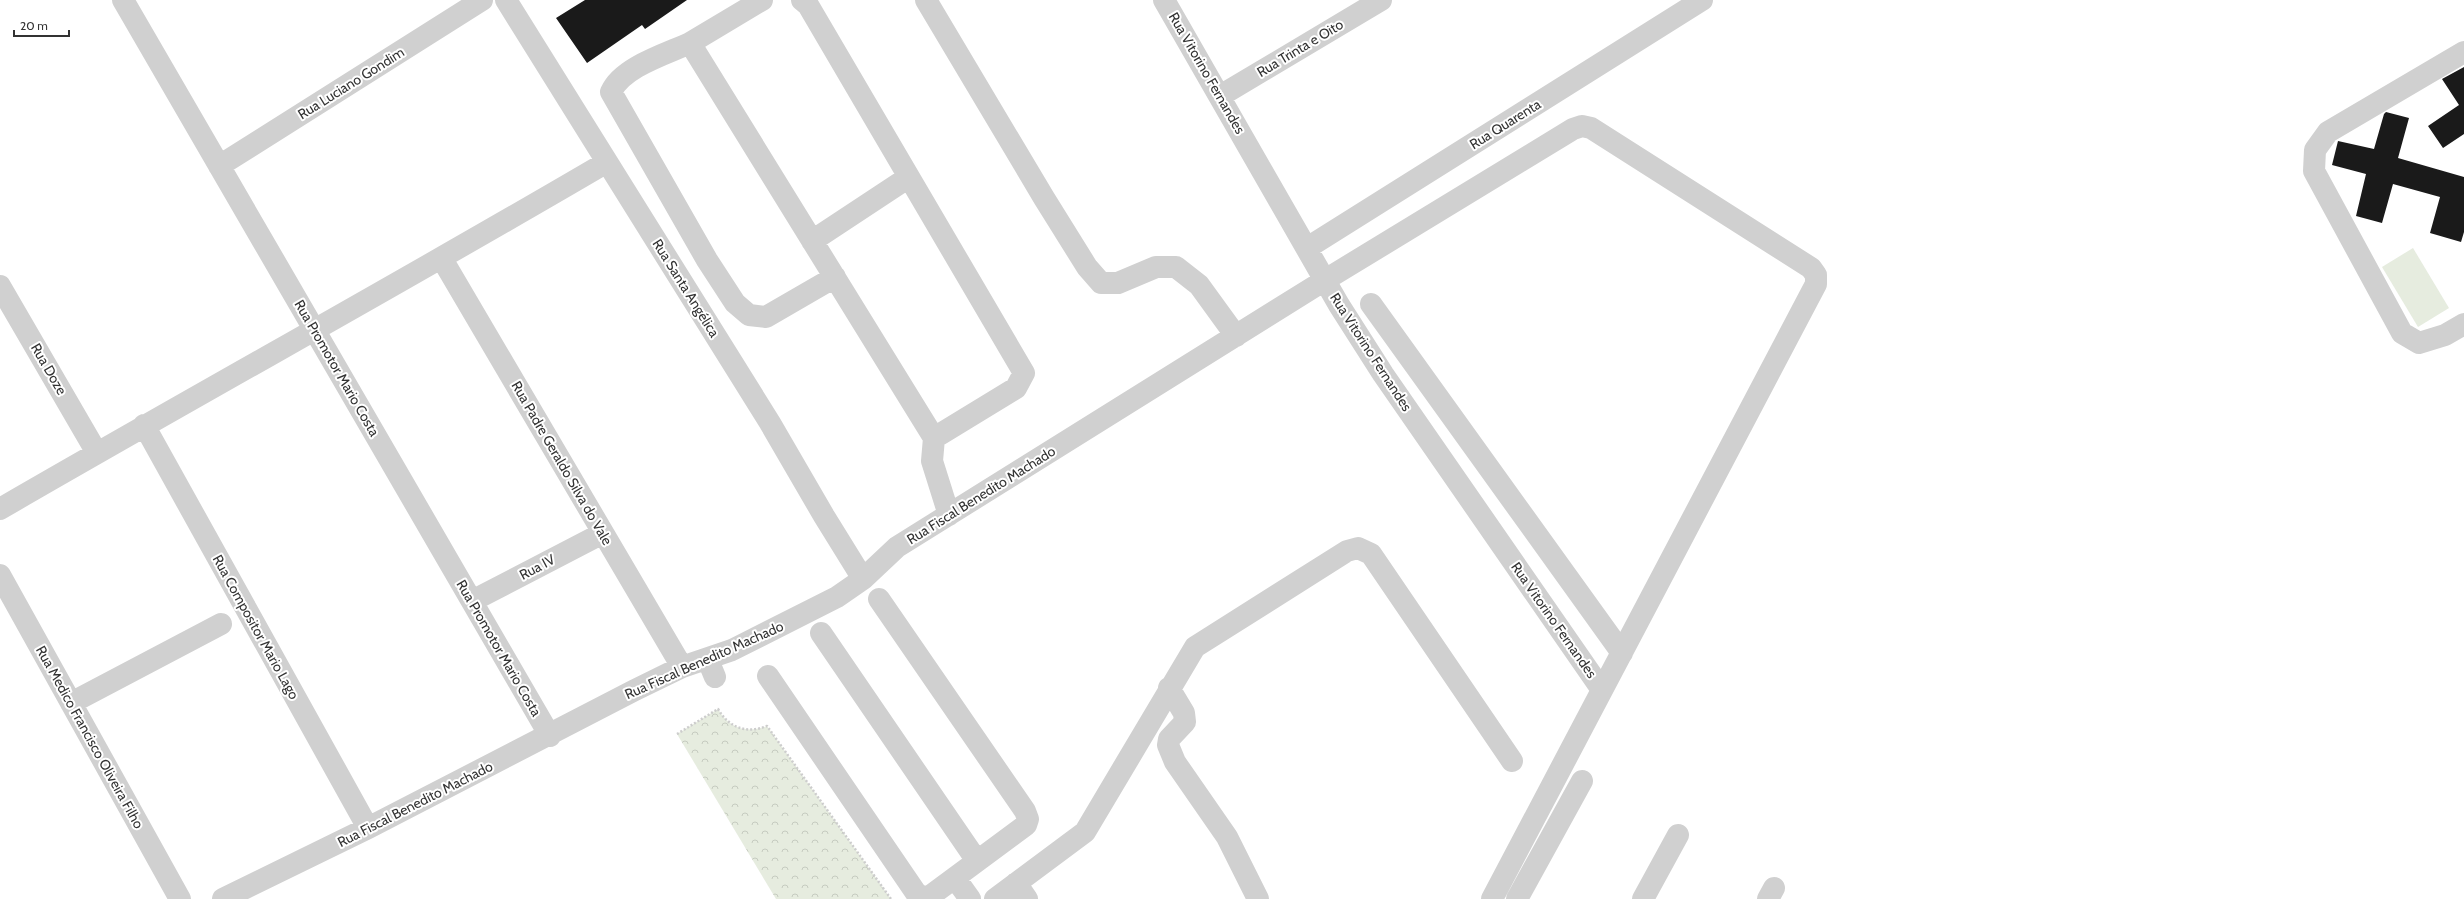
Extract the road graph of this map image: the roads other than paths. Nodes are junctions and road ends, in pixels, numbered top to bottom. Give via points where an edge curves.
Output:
1 (123, 0) edge
2 (482, 0) edge
3 (506, 0) edge
4 (762, 0) edge
5 (802, 0) edge
6 (926, 0) edge
7 (1164, 0) edge
8 (1381, 0) edge
9 (1702, 0) edge
10 (690, 43) junction
11 (2464, 52) edge
12 (1220, 96) junction
13 (607, 162) junction
14 (219, 166) junction
15 (910, 177) junction
16 (812, 241) junction
17 (1307, 248) junction
18 (442, 259) junction
19 (835, 277) junction
20 (1325, 280) junction
21 (0, 286) edge
22 (1371, 304) dead end
23 (2464, 324) edge
24 (314, 329) junction
25 (1236, 336) junction
26 (144, 425) junction
27 (934, 438) junction
28 (97, 453) junction
29 (0, 509) edge
30 (949, 515) junction
31 (603, 533) junction
32 (0, 575) edge
33 (863, 579) junction
34 (879, 599) dead end
35 (472, 601) junction
36 (221, 624) dead end
37 (821, 634) dead end
38 (1622, 653) junction
39 (682, 668) junction
40 (768, 676) dead end
41 (1169, 688) junction
42 (1602, 690) junction
43 (71, 702) junction
44 (550, 736) junction
45 (1512, 761) dead end
46 (1582, 782) dead end
47 (368, 828) junction
48 (1678, 835) dead end
49 (977, 862) junction
50 (954, 878) junction
51 (1021, 891) edge
52 (180, 899) edge
53 (223, 899) edge
54 (970, 899) edge
55 (995, 899) edge
56 (1258, 899) edge
57 (1492, 899) edge
58 (1517, 899) edge
59 (1643, 899) edge

1 - 14 street, Rua Promotor Mario Costa
2 - 14 street, Rua Luciano Gondim
3 - 13 street, Rua Santa Angélica
4 - 10 street
5 - 15 street via 808,5
6 - 25 street via 1087,267 1101,283 1118,283 1156,266 1176,267 1199,285
7 - 12 street, Rua Vitorino Fernandes
8 - 12 street, Rua Trinta e Oito
9 - 17 street, Rua Quarenta
10 - 16 street
10 - 19 street via 631,70 615,82 612,92 707,260 735,303 749,315 766,317
11 - 23 street via 2328,132 2315,150 2314,171 2402,334 2419,343 2445,335
12 - 17 street, Rua Vitorino Fernandes
13 - 18 street
13 - 33 street, Rua Santa Angélica via 770,423
14 - 24 street, Rua Promotor Mario Costa
15 - 16 street
15 - 27 street via 1024,373 1016,388
16 - 19 street
17 - 20 street, Rua Vitorino Fernandes
18 - 24 street
18 - 31 street, Rua Padre Geraldo Silva do Vale
19 - 27 street
20 - 25 street, Rua Fiscal Benedito Machado
20 - 38 street, Rua Fiscal Benedito Machado via 1573,129 1582,126 1591,128 1811,268 1816,275 1816,284
20 - 42 street, Rua Vitorino Fernandes via 1383,374
21 - 28 street, Rua Doze
22 - 38 street
24 - 26 street
24 - 35 street, Rua Promotor Mario Costa
25 - 30 street, Rua Fiscal Benedito Machado
26 - 28 street
26 - 47 street, Rua Compositor Mario Lago
27 - 30 street via 932,461
28 - 29 street
30 - 33 street, Rua Fiscal Benedito Machado via 898,547
31 - 35 street, Rua IV
31 - 39 street, Rua Padre Geraldo Silva do Vale
32 - 43 street, Rua Medico Francisco Oliveira Filho
33 - 39 street, Rua Fiscal Benedito Machado via 736,659 711,669
34 - 49 street via 1025,811 1028,819 1026,825
35 - 44 street, Rua Promotor Mario Costa
36 - 43 street
37 - 49 street
38 - 42 street, Rua Fiscal Benedito Machado
39 - 44 street, Rua Fiscal Benedito Machado
40 - 50 street via 916,894 922,897 930,896
41 - 45 street via 1195,647 1323,564 1347,550 1358,548 1371,554
41 - 51 street via 1085,832
41 - 56 street via 1184,713 1185,722 1169,739 1168,745 1174,762 1227,837
42 - 57 street, Rua Fiscal Benedito Machado
43 - 52 street, Rua Medico Francisco Oliveira Filho
44 - 47 street, Rua Fiscal Benedito Machado
46 - 58 street
47 - 53 street, Rua Fiscal Benedito Machado
48 - 59 street
49 - 50 street
50 - 54 street
51 - 55 street

